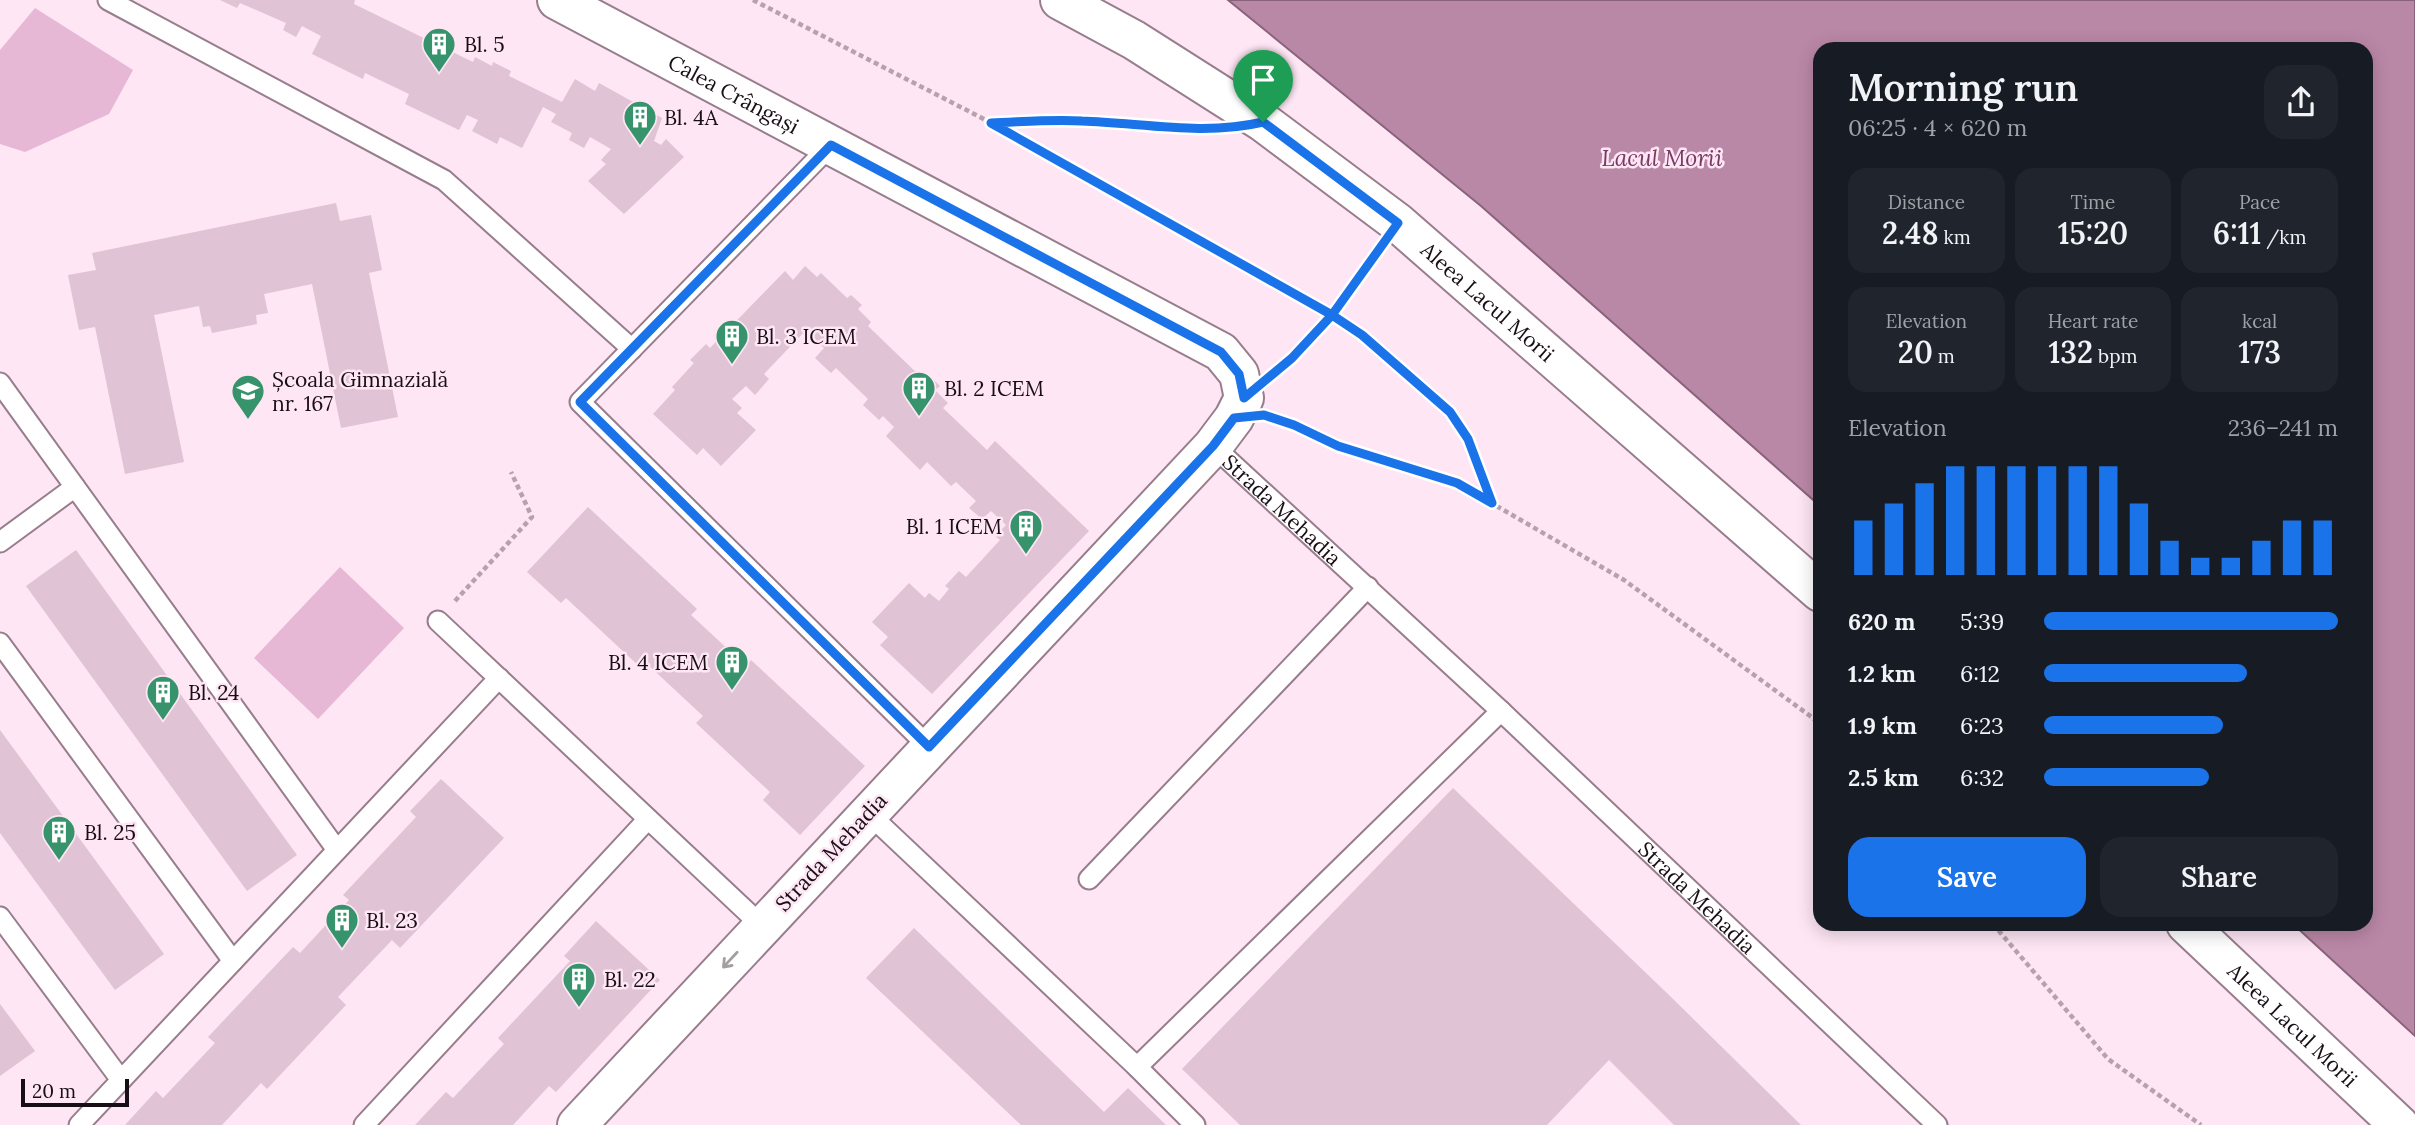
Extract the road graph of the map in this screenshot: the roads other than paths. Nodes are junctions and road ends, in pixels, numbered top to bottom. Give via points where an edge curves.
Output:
1 (108, 0) edge
2 (557, 0) edge
3 (1060, 0) edge
4 (831, 145) junction
5 (632, 349) junction
6 (0, 383) edge
7 (1231, 421) junction
8 (75, 487) junction
9 (0, 542) edge
10 (1813, 586) edge
11 (1368, 587) junction
12 (438, 621) road end
13 (0, 643) edge
14 (499, 678) junction
15 (1502, 710) junction
16 (929, 747) junction
17 (868, 813) junction
18 (648, 819) junction
19 (337, 850) junction
20 (1089, 879) dead end
21 (0, 917) edge
22 (762, 926) junction
23 (2193, 931) edge
24 (233, 961) junction
25 (1137, 1066) junction
26 (121, 1080) junction
27 (79, 1125) edge
28 (364, 1125) edge
29 (577, 1125) edge
30 (1195, 1125) edge
31 (1937, 1125) edge
32 (2399, 1125) edge

1 - 5 lane via 444,180
2 - 4 street, Calea Crângași
3 - 10 street, Aleea Lacul Morii via 1134,40 1263,122 1398,223
4 - 5 lane
4 - 7 street, Calea Crângași via 1221,352 1239,374
5 - 16 lane via 580,402
6 - 8 lane
7 - 11 lane, Strada Mehadia
7 - 16 street, Strada Mehadia
8 - 9 lane
8 - 19 lane
11 - 15 lane, Strada Mehadia
11 - 20 lane
12 - 14 lane
13 - 24 lane
14 - 18 lane
14 - 19 lane
15 - 25 lane
15 - 31 lane, Strada Mehadia
16 - 17 street, Strada Mehadia
17 - 22 street, Strada Mehadia
17 - 25 lane
18 - 22 lane
18 - 28 lane
19 - 24 lane
21 - 26 lane
22 -> 29 street, Strada Mehadia
23 - 32 street, Aleea Lacul Morii
24 - 26 lane
25 - 30 lane
26 - 27 lane

